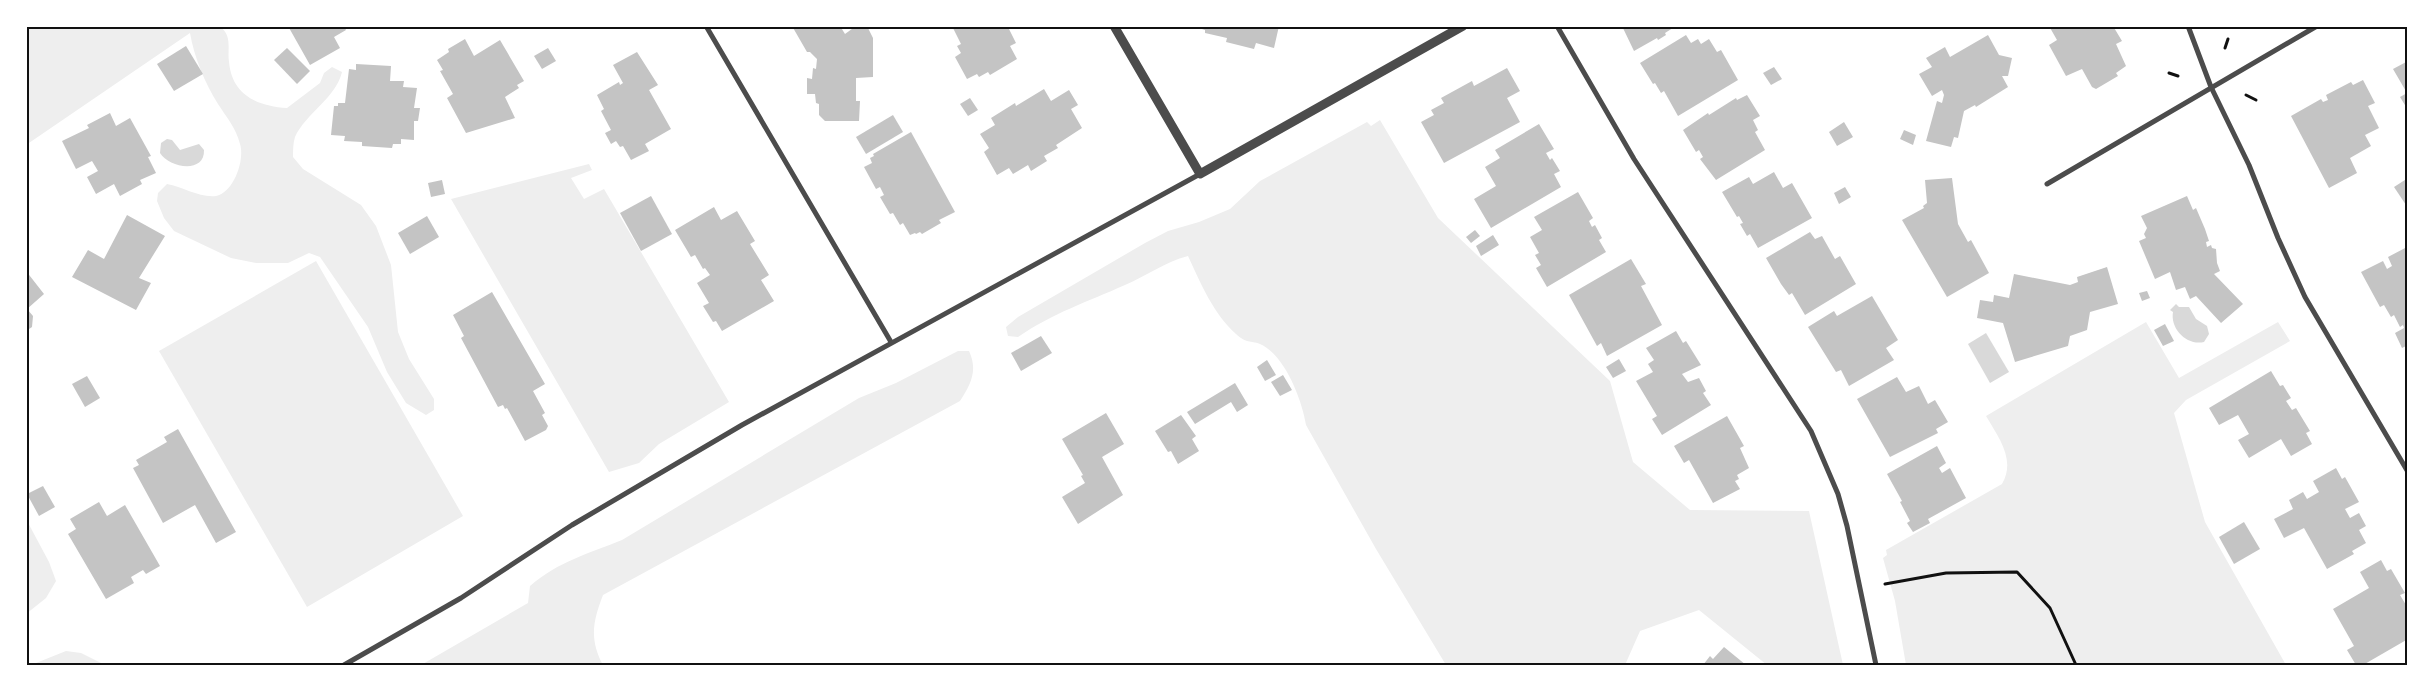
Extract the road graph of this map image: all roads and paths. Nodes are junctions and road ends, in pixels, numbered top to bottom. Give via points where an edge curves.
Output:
1 (706, 26) edge
2 (1114, 26) edge
3 (1463, 26) edge
4 (1557, 26) edge
5 (2188, 26) edge
6 (2317, 26) edge
7 (2228, 39) dead end
8 (2225, 48) dead end
9 (2169, 73) dead end
10 (2178, 76) dead end
11 (2211, 87) junction
12 (2246, 95) dead end
13 (2256, 100) dead end
14 (1200, 174) junction
15 (2047, 184) dead end
16 (891, 342) junction
17 (2408, 472) edge
18 (1885, 584) dead end
19 (344, 665) edge
20 (1876, 665) edge
21 (2076, 665) edge

1 - 16 street
2 - 14 street
3 - 14 street
4 - 20 street via 1634,159 1814,439 1826,463 1845,518
5 - 11 street
6 - 11 street
7 - 8 path
9 - 10 path
11 - 15 street
11 - 17 street via 2305,297
12 - 13 path
14 - 16 street
16 - 19 street via 572,525 461,598
18 - 21 path via 1946,573 2017,572 2050,608

